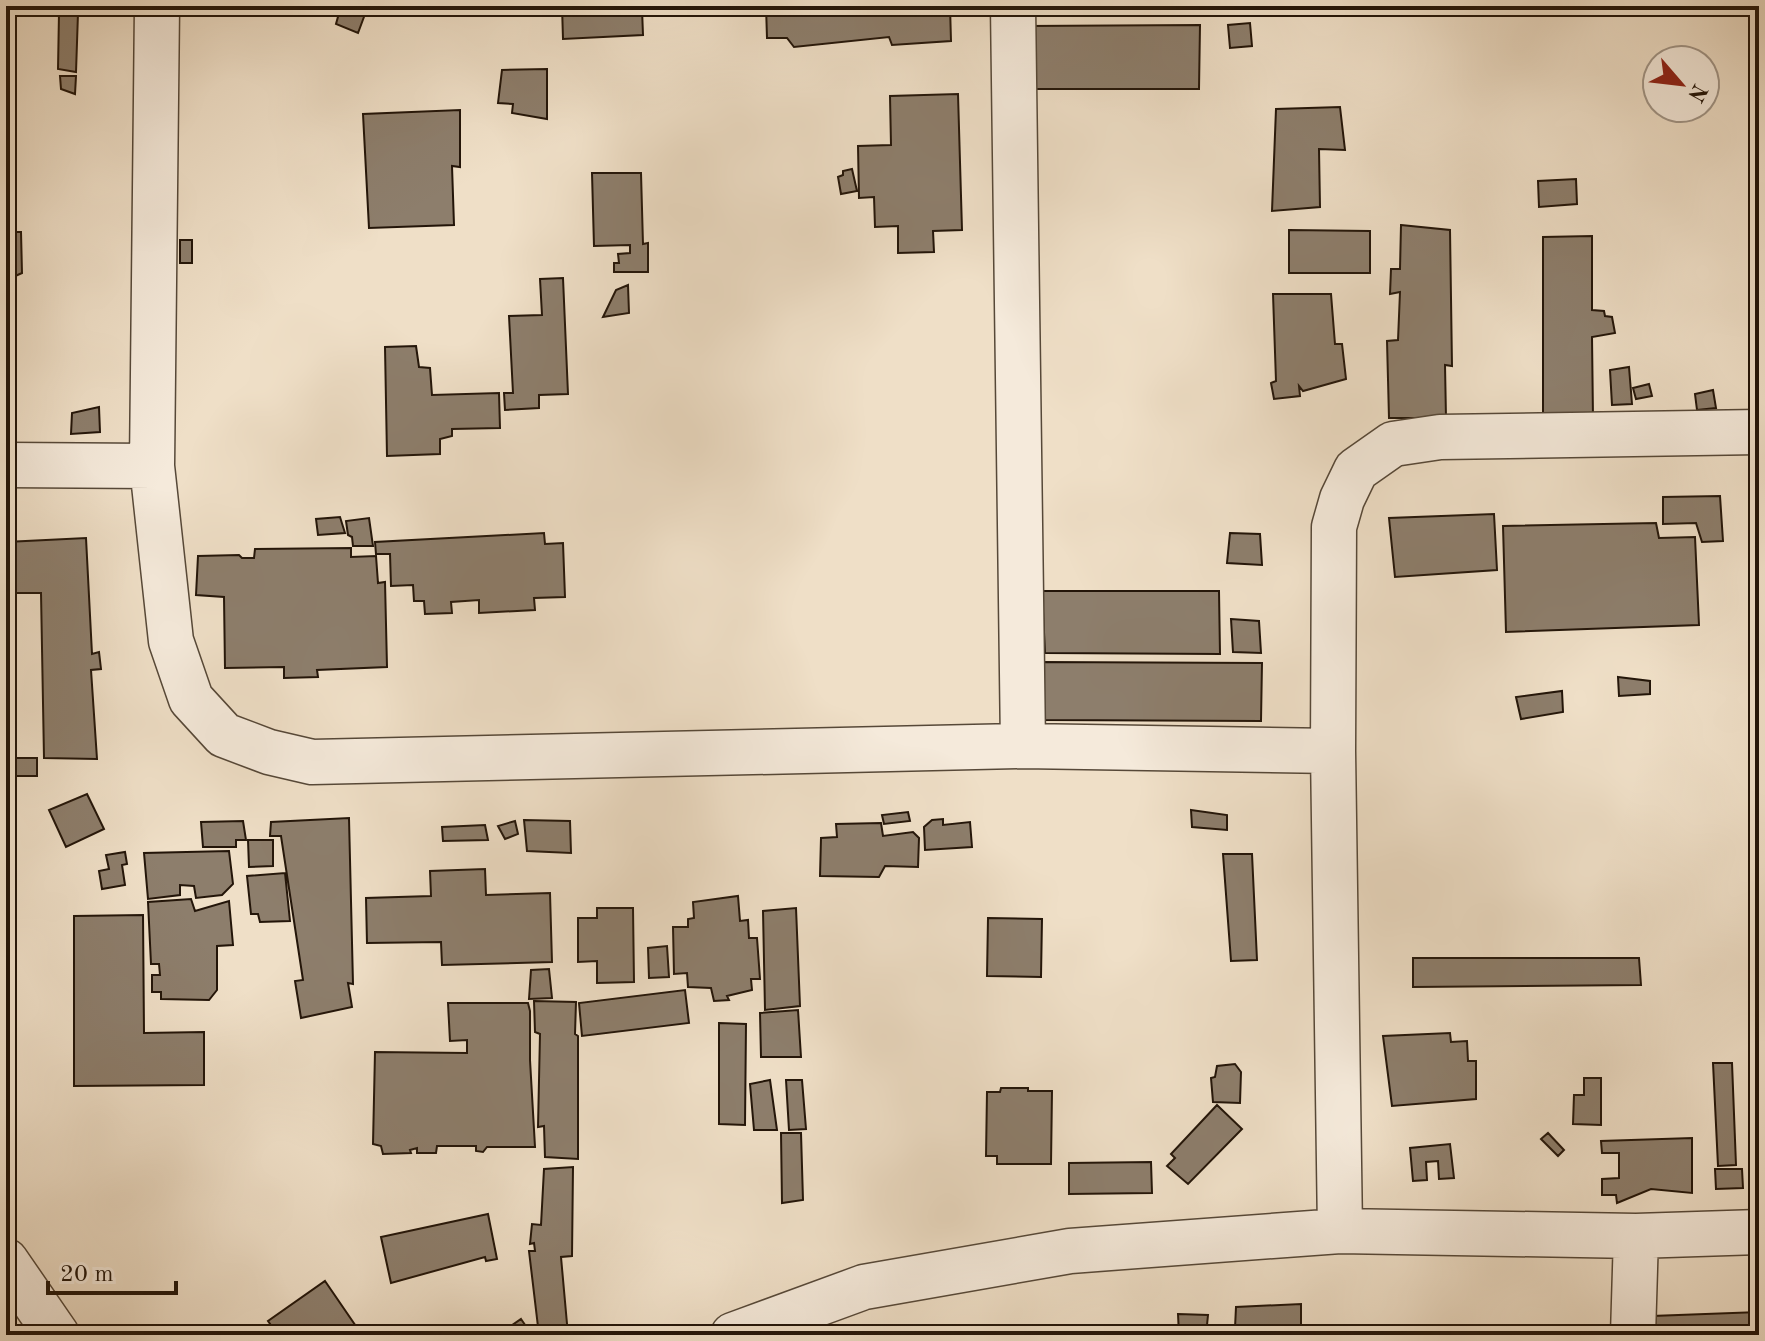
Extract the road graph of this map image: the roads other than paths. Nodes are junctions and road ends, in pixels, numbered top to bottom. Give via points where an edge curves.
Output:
1 (157, 6) edge
2 (1013, 6) edge
3 (1759, 432) edge
4 (6, 465) edge
5 (152, 466) junction
6 (1023, 746) junction
7 (1333, 751) junction
8 (1340, 1231) junction
9 (1759, 1232) edge
10 (1636, 1236) junction
11 (6, 1261) edge
12 (57, 1335) edge
13 (733, 1335) edge
14 (1633, 1335) edge

1 - 5 street
2 - 6 street
3 - 7 street via 1440,437 1393,444 1356,470 1334,527
4 - 5 street
5 - 6 street via 171,641 191,699 224,735 269,752 312,762
6 - 7 street
7 - 8 street
8 - 10 street
8 - 13 street via 1070,1251 864,1287
9 - 10 street
10 - 14 street
11 - 12 street

